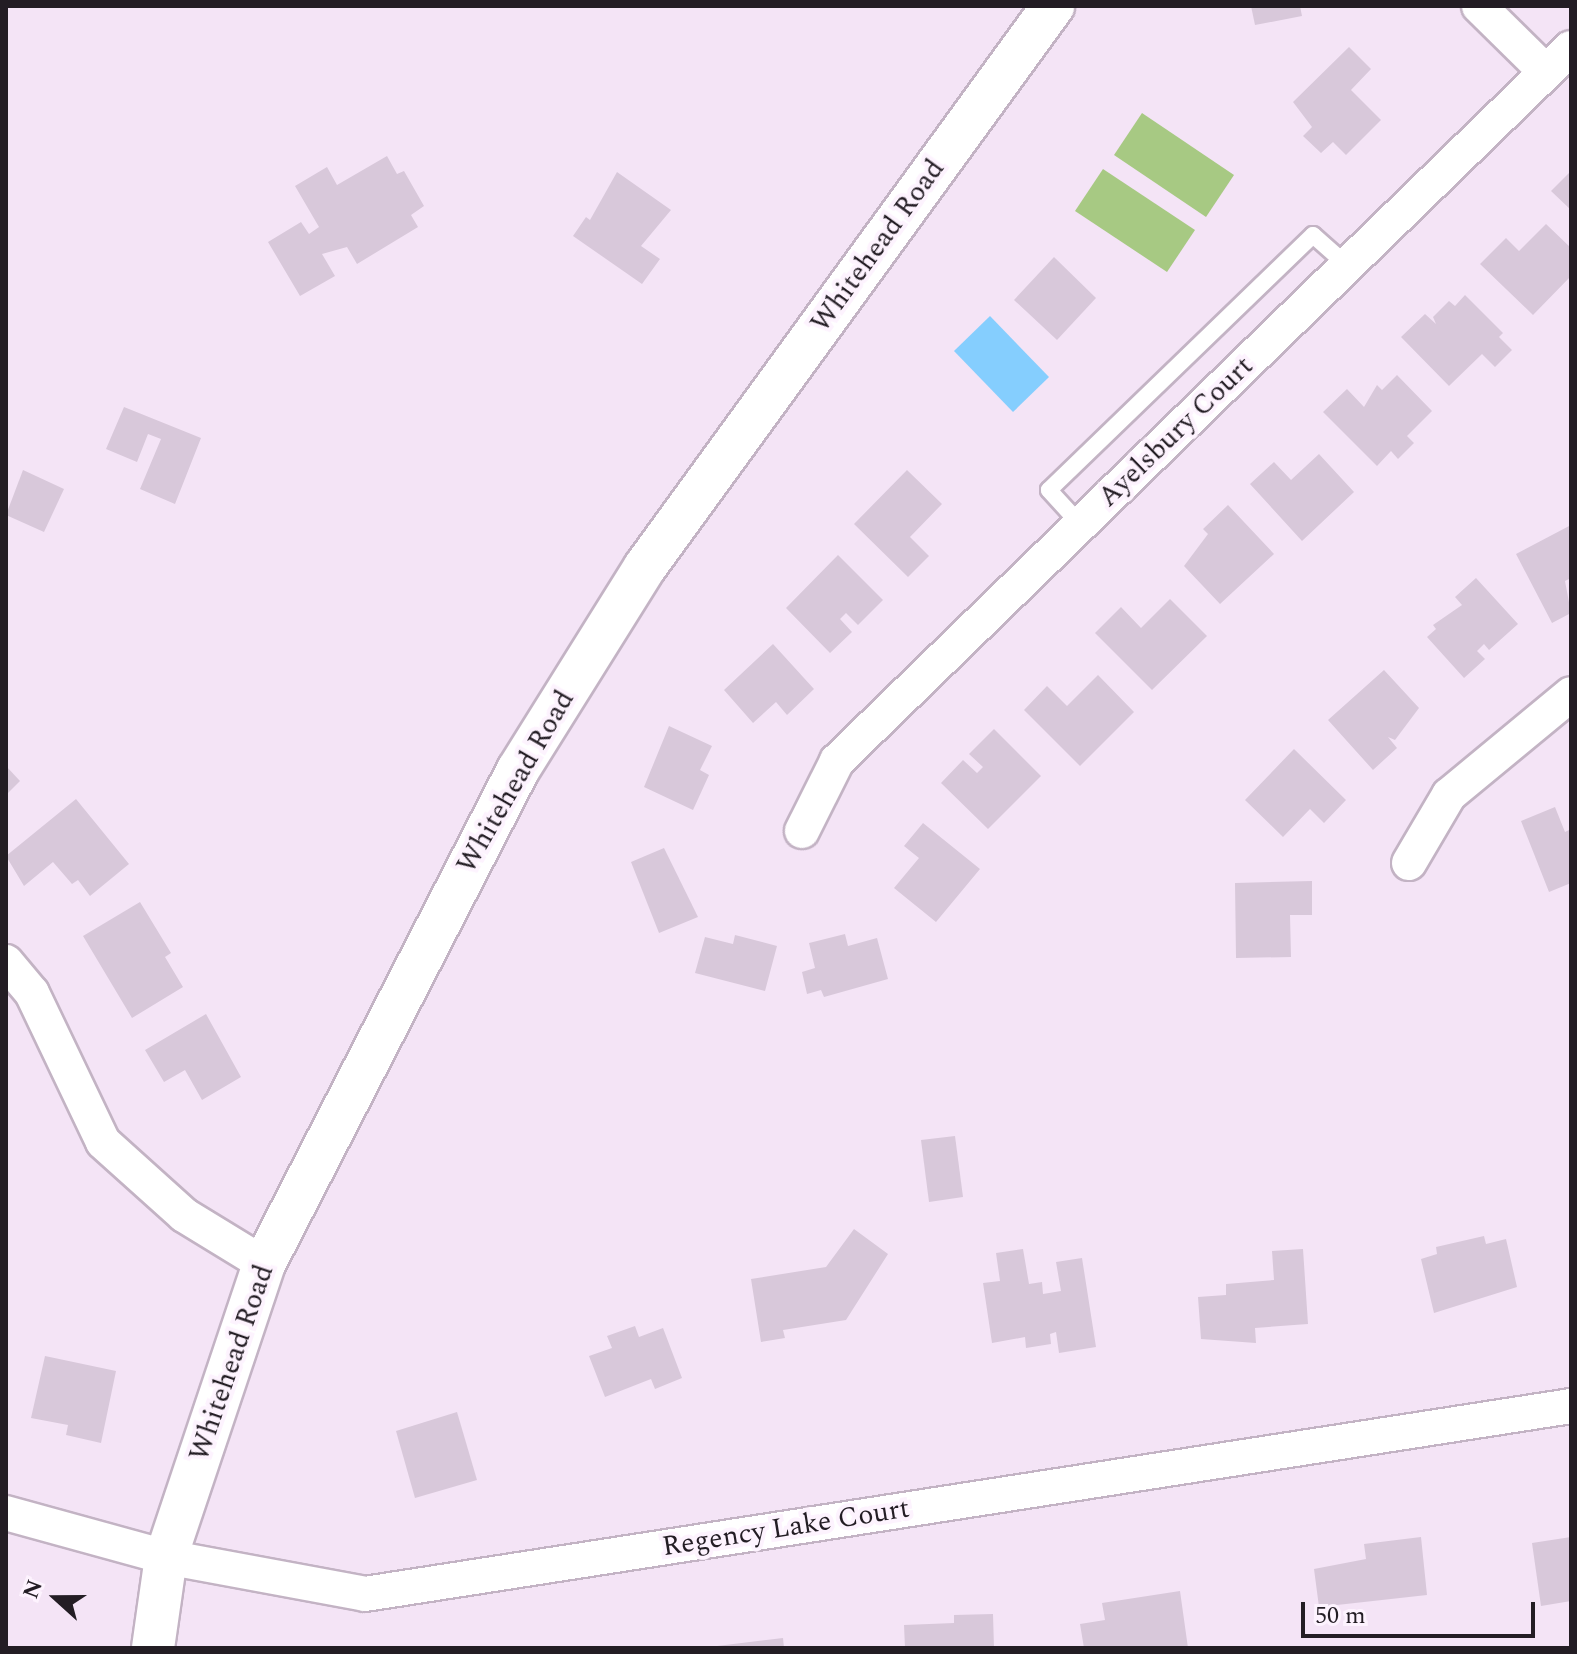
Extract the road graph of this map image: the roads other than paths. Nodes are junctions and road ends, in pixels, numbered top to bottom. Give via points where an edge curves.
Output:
1 (1053, 6) edge
2 (1479, 6) edge
3 (1571, 48) edge
4 (1546, 72) junction
5 (1348, 266) junction
6 (1080, 524) junction
7 (1571, 694) edge
8 (802, 831) dead end
9 (1409, 863) dead end
10 (6, 962) edge
11 (264, 1264) junction
12 (1571, 1406) edge
13 (6, 1513) edge
14 (166, 1557) junction
15 (153, 1648) edge

1 - 11 street, Whitehead Road via 645,567 526,756
2 - 4 street
3 - 4 street, Ayelsbury Court
4 - 5 street, Ayelsbury Court
5 - 6 street, Ayelsbury Court
5 - 6 lane via 1313,235 1049,490
6 - 8 street, Ayelsbury Court via 837,761
7 - 9 street via 1449,795
10 - 11 street via 32,993 103,1142 184,1215
11 - 14 street, Whitehead Road
12 - 14 street, Regency Lake Court via 365,1594
13 - 14 street, Regency Lake Court
14 - 15 street, Whitehead Road

